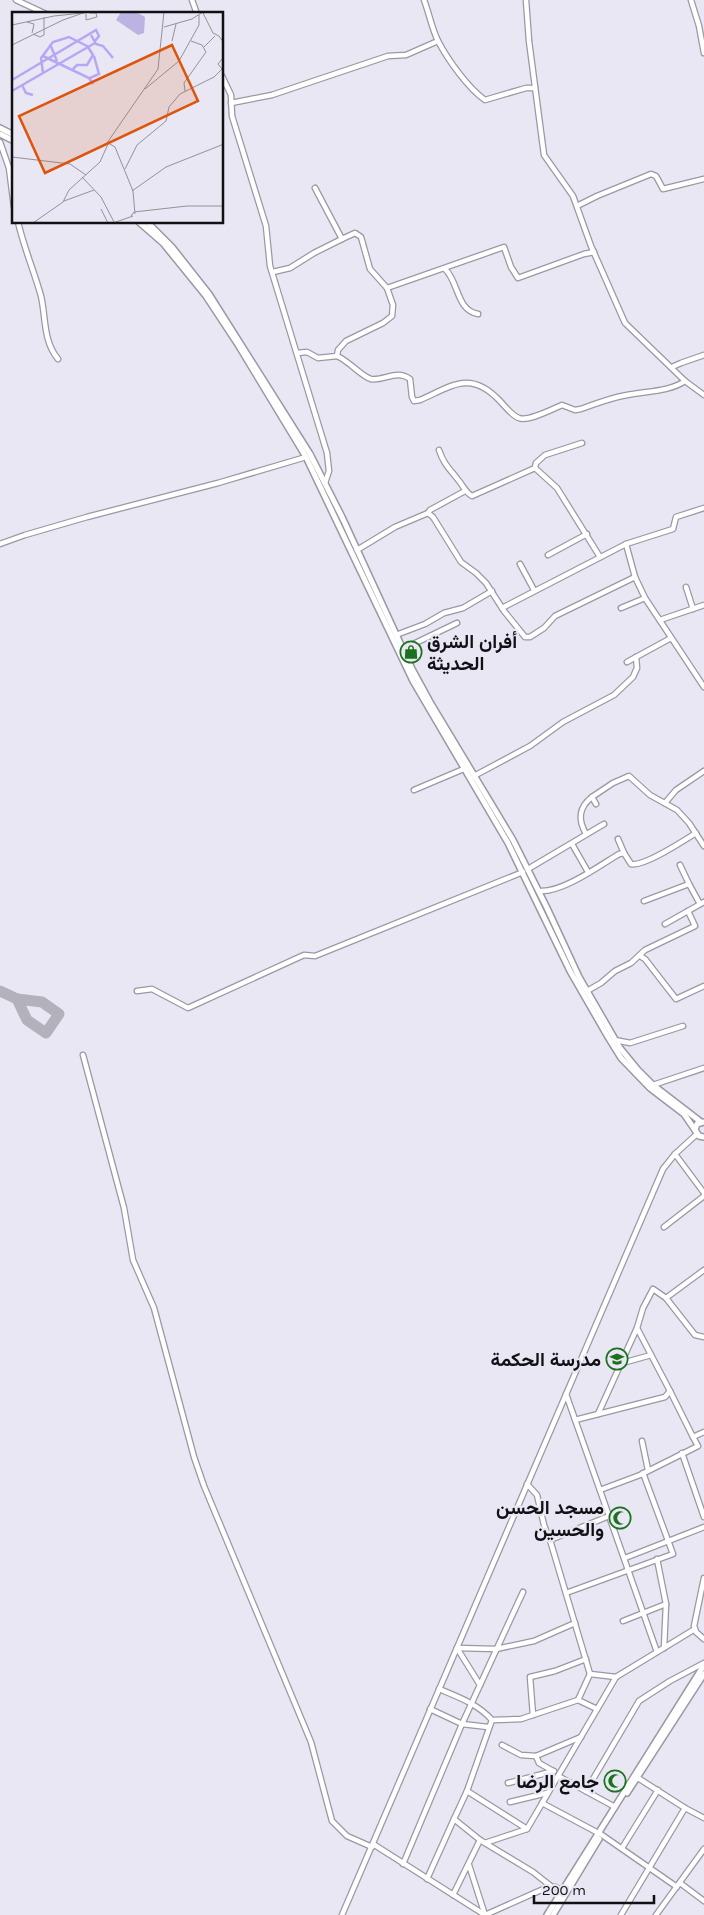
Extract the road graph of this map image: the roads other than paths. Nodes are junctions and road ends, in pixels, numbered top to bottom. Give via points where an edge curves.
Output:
1 (16, 0) edge
2 (192, 0) edge
3 (424, 0) edge
4 (526, 0) edge
5 (690, 0) edge
6 (42, 12) edge
7 (196, 12) edge
8 (438, 41) junction
9 (704, 54) edge
10 (224, 80) edge
11 (535, 88) junction
12 (231, 103) junction
13 (0, 128) edge
14 (0, 134) edge
15 (12, 134) edge
16 (12, 140) edge
17 (0, 142) edge
18 (704, 179) edge
19 (315, 188) dead end
20 (12, 191) edge
21 (577, 206) junction
22 (18, 224) edge
23 (141, 224) edge
24 (150, 224) edge
25 (342, 240) junction
26 (594, 252) junction
27 (445, 269) junction
28 (273, 272) junction
29 (386, 288) junction
30 (478, 314) dead end
31 (297, 352) junction
32 (704, 355) edge
33 (337, 356) junction
34 (58, 358) dead end
35 (672, 368) junction
36 (686, 381) junction
37 (704, 394) edge
38 (582, 443) dead end
39 (439, 450) dead end
40 (306, 457) junction
41 (535, 468) junction
42 (323, 484) junction
43 (465, 491) junction
44 (704, 508) edge
45 (428, 513) junction
46 (586, 534) junction
47 (0, 544) edge
48 (626, 544) junction
49 (358, 550) junction
50 (548, 555) dead end
51 (600, 557) junction
52 (520, 564) dead end
53 (635, 577) junction
54 (370, 585) junction
55 (686, 587) dead end
56 (534, 590) junction
57 (492, 591) junction
58 (645, 598) junction
59 (704, 605) edge
60 (502, 608) junction
61 (621, 608) dead end
62 (693, 609) junction
63 (660, 620) junction
64 (457, 623) dead end
65 (396, 635) junction
66 (671, 638) junction
67 (403, 649) junction
68 (636, 658) junction
69 (627, 662) dead end
70 (410, 670) junction
71 (704, 687) edge
72 (466, 767) junction
73 (704, 771) edge
74 (474, 776) junction
75 (414, 790) dead end
76 (592, 797) junction
77 (665, 803) junction
78 (596, 804) dead end
79 (604, 824) dead end
80 (696, 833) junction
81 (586, 834) junction
82 (618, 839) dead end
83 (703, 842) edge
84 (572, 844) junction
85 (624, 853) junction
86 (680, 865) dead end
87 (526, 870) junction
88 (588, 872) junction
89 (689, 884) junction
90 (539, 891) junction
91 (644, 902) dead end
92 (702, 903) edge
93 (545, 909) junction
94 (688, 911) junction
95 (665, 924) dead end
96 (640, 956) junction
97 (704, 986) edge
98 (137, 991) dead end
99 (587, 991) junction
100 (683, 1026) dead end
101 (612, 1037) junction
102 (83, 1055) dead end
103 (704, 1068) edge
104 (653, 1085) junction
105 (702, 1122) edge
106 (696, 1132) junction
107 (704, 1137) edge
108 (675, 1154) junction
109 (704, 1194) edge
110 (664, 1227) dead end
111 (704, 1270) edge
112 (666, 1298) junction
113 (637, 1328) junction
114 (704, 1336) edge
115 (651, 1355) junction
116 (619, 1364) junction
117 (670, 1391) junction
118 (566, 1394) junction
119 (598, 1414) junction
120 (575, 1420) junction
121 (704, 1432) edge
122 (693, 1437) junction
123 (642, 1441) dead end
124 (682, 1453) junction
125 (648, 1470) junction
126 (643, 1473) junction
127 (527, 1484) junction
128 (600, 1490) junction
129 (610, 1516) junction
130 (704, 1517) edge
131 (704, 1527) edge
132 (550, 1540) junction
133 (669, 1541) junction
134 (624, 1558) junction
135 (657, 1559) junction
136 (628, 1570) junction
137 (704, 1578) edge
138 (522, 1592) dead end
139 (566, 1593) junction
140 (702, 1596) edge
141 (666, 1604) junction
142 (642, 1614) junction
143 (623, 1621) dead end
144 (575, 1623) junction
145 (695, 1629) junction
146 (704, 1638) edge
147 (457, 1648) junction
148 (664, 1648) junction
149 (496, 1649) junction
150 (657, 1652) junction
151 (586, 1659) junction
152 (704, 1664) edge
153 (590, 1674) junction
154 (704, 1674) edge
155 (616, 1677) junction
156 (480, 1685) junction
157 (439, 1689) junction
158 (578, 1700) junction
159 (471, 1703) junction
160 (430, 1708) junction
161 (597, 1709) junction
162 (533, 1715) junction
163 (492, 1720) junction
164 (462, 1724) junction
165 (488, 1727) junction
166 (581, 1737) junction
167 (502, 1745) dead end
168 (536, 1756) junction
169 (554, 1771) junction
170 (558, 1775) junction
171 (636, 1776) junction
172 (508, 1783) dead end
173 (658, 1790) junction
174 (467, 1791) junction
175 (586, 1791) junction
176 (548, 1793) junction
177 (510, 1802) dead end
178 (542, 1803) junction
179 (615, 1808) junction
180 (685, 1808) junction
181 (704, 1818) edge
182 (454, 1819) junction
183 (527, 1829) junction
184 (600, 1834) junction
185 (480, 1840) junction
186 (486, 1843) junction
187 (372, 1846) junction
188 (622, 1848) junction
189 (704, 1849) edge
190 (404, 1864) junction
191 (469, 1865) junction
192 (650, 1868) junction
193 (427, 1878) junction
194 (679, 1885) junction
195 (552, 1887) junction
196 (563, 1891) junction
197 (453, 1895) junction
198 (704, 1901) edge
199 (342, 1915) edge
200 (485, 1915) edge
201 (547, 1915) edge
202 (553, 1915) edge
203 (620, 1915) edge
204 (656, 1915) edge

1 - 6 street
2 - 7 street
3 - 8 street
4 - 11 street
5 - 9 street
8 - 11 street via 471,88 484,100
8 - 12 street via 406,55 388,56 272,95
10 - 12 street
11 - 21 street via 544,155
12 - 28 street via 232,116 266,226
13 - 15 main road
14 - 16 main road
17 - 20 street via 9,168
18 - 21 street via 663,190 656,176 651,174
19 - 25 street
21 - 26 street
22 - 34 street via 40,295 48,342
23 - 40 main road via 163,243 206,296
24 - 42 main road via 215,302 310,454
25 - 28 street via 314,252 290,268
25 - 29 street via 355,233 361,237 370,268
26 - 27 street via 520,278 516,277 504,247
26 - 35 street via 625,323
27 - 29 street
27 - 30 street via 453,279 461,302
28 - 31 street
29 - 33 street via 393,305 392,316 346,341
31 - 33 street via 307,352 318,358
31 - 42 street via 329,459 329,471
32 - 35 street via 680,362
33 - 36 street via 367,378 393,374 406,376 410,379 414,400 460,382 472,382 490,390 518,418 525,419 562,405 581,409
35 - 36 street
36 - 37 street
38 - 41 street via 545,455
39 - 43 street via 444,465
40 - 42 main road
40 - 47 street
41 - 43 street via 475,496
41 - 46 street via 557,488
42 - 49 main road
42 - 54 main road
43 - 45 street
44 - 48 street via 676,517 672,529
45 - 49 street via 395,527
45 - 57 street via 461,562 480,576
46 - 50 street
46 - 51 street
48 - 51 street
48 - 53 street
49 - 54 main road
51 - 56 street
52 - 56 street
53 - 58 street
53 - 60 street via 555,616 544,628 527,638
54 - 65 main road
54 - 70 main road
55 - 62 street
56 - 60 street
57 - 60 street
57 - 65 street via 463,608
58 - 61 street
58 - 63 street
59 - 62 street
62 - 63 street
63 - 66 street
64 - 67 street
65 - 67 main road
66 - 68 street
66 - 71 street
67 - 70 main road
68 - 69 street
68 - 74 street via 637,668 633,677 614,695
70 - 72 main road
72 - 74 main road
72 - 75 street
72 - 87 main road
73 - 77 street via 680,787
74 - 87 main road via 503,822
76 - 77 street via 629,776 650,795
76 - 78 street
76 - 81 street via 580,814
77 - 80 street via 683,815
79 - 81 street
80 - 83 street
80 - 85 street via 635,865
81 - 84 street
82 - 85 street
84 - 87 street
84 - 88 street
85 - 88 street
86 - 89 street
87 - 90 main road
87 - 93 main road
87 - 98 street via 315,956 304,955 188,1008 152,989
88 - 90 street via 565,886
89 - 91 street
89 - 92 street
90 - 93 main road
92 - 94 street
93 - 99 main road
93 - 101 main road via 574,979
94 - 95 street
94 - 96 street via 695,926 651,947
96 - 97 street via 676,999
96 - 99 street
99 - 101 main road
100 - 101 street via 630,1043
101 - 104 main road
101 - 106 main road via 621,1058 650,1088 684,1114
102 - 187 street via 124,1208 133,1260 154,1308 204,1486 311,1742 332,1821 347,1836
103 - 104 street
104 - 105 main road
105 - 106 main road via 696,1126
106 - 107 main road
106 - 108 street
108 - 109 street
108 - 118 street via 663,1169
109 - 110 street
111 - 112 street
112 - 113 street via 654,1289
112 - 114 street via 694,1335
113 - 115 street
113 - 116 street
115 - 116 street
115 - 117 street
116 - 119 street
117 - 119 street via 665,1396
117 - 122 street
118 - 120 street
118 - 127 street
119 - 120 street
120 - 128 street
121 - 122 street
122 - 124 street via 698,1446
123 - 125 street
124 - 125 street
124 - 130 street
125 - 126 street
126 - 128 street
126 - 133 street
127 - 132 street via 537,1496
127 - 147 street
128 - 129 street
129 - 132 street
129 - 134 street
131 - 133 street
132 - 139 street
133 - 134 street
133 - 135 street via 673,1554
134 - 136 street
135 - 136 street
135 - 141 street
136 - 139 street
136 - 142 street
137 - 140 street
138 - 149 street
139 - 144 street
140 - 145 street
141 - 142 street
141 - 148 street
142 - 143 street
142 - 150 street
144 - 149 street via 534,1641
144 - 151 street
145 - 146 street
145 - 148 street
147 - 149 street
147 - 156 street
147 - 157 street
148 - 150 street
149 - 156 street
150 - 155 street
151 - 153 street
151 - 162 street via 530,1677
152 - 171 main road
152 - 175 street via 639,1701
153 - 155 street
153 - 158 street
154 - 171 main road
155 - 161 street
156 - 159 street
157 - 159 street
157 - 160 street
158 - 161 street
158 - 162 street
159 - 163 street
159 - 164 street
160 - 164 street
160 - 187 street
161 - 166 street
162 - 163 street via 521,1719
163 - 165 street
164 - 165 street
164 - 190 street
165 - 174 street
166 - 168 street
166 - 170 street
167 - 168 street via 521,1755
168 - 169 street via 539,1763
169 - 170 street
169 - 172 street
170 - 175 street
170 - 176 street
171 - 173 street
171 - 179 main road
171 - 184 main road
173 - 180 street
173 - 188 street
174 - 182 street
174 - 183 street
175 - 179 street
176 - 177 street
176 - 178 street
178 - 183 street
178 - 184 street
179 - 184 main road
180 - 181 street
180 - 192 street
182 - 185 street
182 - 193 street
183 - 186 street
184 - 188 street
184 - 196 main road
184 - 202 main road
185 - 186 street
185 - 191 street
186 - 195 street
187 - 190 street
187 - 199 street
188 - 192 street
189 - 194 street
190 - 193 street
191 - 197 street
191 - 200 street
192 - 194 street
192 - 203 street
193 - 197 street
194 - 198 street
194 - 204 street
195 - 196 street
195 - 200 street
196 - 201 main road
197 - 200 street

